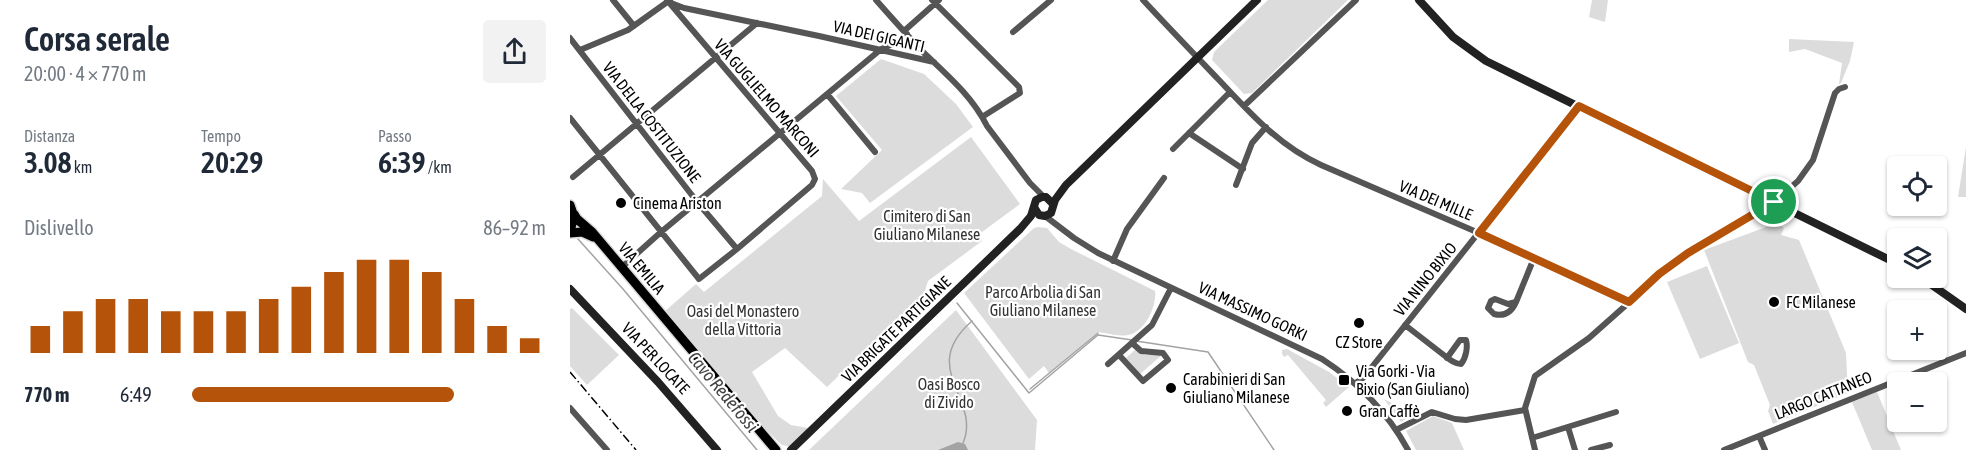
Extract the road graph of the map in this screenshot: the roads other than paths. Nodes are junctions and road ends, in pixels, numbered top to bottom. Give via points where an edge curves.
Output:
1 (613, 0) edge
2 (668, 0) edge
3 (876, 0) edge
4 (1051, 0) edge
5 (1143, 0) edge
6 (1257, 0) edge
7 (1356, 0) edge
8 (1419, 0) edge
9 (935, 1) edge
10 (756, 22) junction
11 (634, 27) junction
12 (905, 32) junction
13 (1013, 32) dead end
14 (570, 39) edge
15 (900, 40) junction
16 (580, 50) junction
17 (880, 50) junction
18 (891, 53) junction
19 (714, 57) junction
20 (1197, 57) junction
21 (934, 62) junction
22 (1845, 87) dead end
23 (1230, 92) junction
24 (827, 94) junction
25 (1244, 106) junction
26 (1579, 106) junction
27 (982, 117) junction
28 (570, 118) edge
29 (636, 123) junction
30 (1266, 127) junction
31 (781, 133) junction
32 (1189, 133) junction
33 (1173, 149) dead end
34 (875, 152) dead end
35 (598, 154) junction
36 (1243, 169) junction
37 (573, 177) dead end
38 (1164, 178) dead end
39 (1066, 185) junction
40 (1236, 185) dead end
41 (1040, 200) junction
42 (1774, 202) junction
43 (698, 203) junction
44 (572, 210) edge
45 (1048, 211) junction
46 (1020, 229) junction
47 (570, 232) edge
48 (661, 232) junction
49 (1479, 233) junction
50 (601, 242) junction
51 (737, 249) junction
52 (1534, 258) junction
53 (1887, 258) edge
54 (1113, 261) junction
55 (622, 267) junction
56 (1171, 288) junction
57 (1936, 288) edge
58 (570, 289) edge
59 (1516, 302) dead end
60 (1629, 302) junction
61 (1966, 309) edge
62 (1405, 325) junction
63 (1132, 343) junction
64 (1966, 353) edge
65 (1119, 355) junction
66 (1447, 358) dead end
67 (1108, 363) dead end
68 (1356, 383) junction
69 (570, 408) edge
70 (1525, 410) junction
71 (1616, 412) dead end
72 (1568, 427) junction
73 (1396, 430) junction
74 (1759, 436) junction
75 (1532, 438) junction
76 (1610, 445) dead end
77 (607, 450) edge
78 (717, 450) edge
79 (776, 450) edge
80 (791, 450) edge
81 (1408, 450) edge
82 (1535, 450) edge
83 (1575, 450) edge
84 (1591, 450) edge
85 (1724, 450) edge
86 (1765, 450) edge

1 - 11 street
2 - 10 street, VIA DEI GIGANTI via 684,9
2 - 11 street
2 - 19 street, VIA GUGLIELMO MARCONI
3 - 12 street
4 - 13 street
5 - 20 street, VIA DEI MILLE
6 - 20 street, VIA BRIGATE PARTIGIANE
7 - 25 street
8 - 26 street via 1457,40 1481,58
9 - 12 street
9 - 27 street via 1019,87 1020,93
10 - 17 street, VIA DEI GIGANTI
10 - 19 street
11 - 16 street
12 - 15 street
12 - 21 street
14 - 16 street, VIA DELLA COSTITUZIONE
15 - 17 street
15 - 18 street
16 - 29 street, VIA DELLA COSTITUZIONE
17 - 18 street, VIA DEI GIGANTI
17 - 24 street
18 - 21 street, VIA DEI GIGANTI
19 - 29 street
19 - 31 street, VIA GUGLIELMO MARCONI
20 - 23 street, VIA DEI MILLE
20 - 39 street, VIA BRIGATE PARTIGIANE
21 - 27 street, VIA DEI GIGANTI via 963,90
22 - 42 street via 1834,93 1809,168
23 - 25 street, VIA DEI MILLE
23 - 32 street
24 - 31 street
24 - 34 street
25 - 30 street, VIA DEI MILLE
26 - 42 street
26 - 49 street, VIA NINO BIXIO
27 - 41 street, VIA DEI GIGANTI
28 - 35 street
29 - 35 street
29 - 43 street, VIA DELLA COSTITUZIONE
30 - 36 street via 1252,143
30 - 49 street, VIA DEI MILLE via 1285,146 1310,160
31 - 43 street
31 - 51 street, VIA GUGLIELMO MARCONI via 812,171 814,181
32 - 33 street
32 - 36 street
35 - 37 street
35 - 48 street
36 - 40 street
38 - 54 street via 1127,229
39 - 41 street, VIA BRIGATE PARTIGIANE
39 - 45 street, VIA BRIGATE PARTIGIANE
41 - 45 street
41 - 45 street via 1036,213
41 - 46 street, VIA BRIGATE PARTIGIANE
42 - 53 street
42 - 60 street via 1688,253
43 - 48 street
43 - 51 street, VIA DELLA COSTITUZIONE
44 - 47 main road via 574,223
44 - 50 main road, VIA EMILIA
45 - 46 street, VIA BRIGATE PARTIGIANE
45 - 54 street, VIA MASSIMO GORKI via 1062,229
46 - 80 street, VIA BRIGATE PARTIGIANE
47 - 50 main road, VIA EMILIA via 585,232
48 - 51 street, VIA GUGLIELMO MARCONI via 699,279
48 - 55 street
49 - 52 street, VIA DEI MILLE
49 - 62 street, VIA NINO BIXIO
50 - 55 main road, VIA EMILIA
52 - 59 street
52 - 60 street, VIA DEI MILLE
54 - 56 street, VIA MASSIMO GORKI
55 - 79 main road, VIA EMILIA
56 - 63 street via 1156,319
56 - 68 street, VIA MASSIMO GORKI via 1309,352
57 - 61 street
58 - 78 street, VIA PER LOCATE
60 - 70 street via 1586,340 1535,376
62 - 66 street
62 - 68 street, VIA NINO BIXIO
63 - 65 street
63 - 65 street via 1141,351 1163,353 1168,360 1143,381
64 - 74 street, LARGO CATTANEO
65 - 67 street
68 - 73 street, VIA MASSIMO GORKI
69 - 77 street
70 - 73 street via 1466,420 1431,411
70 - 75 street
71 - 72 street
72 - 75 street
72 - 83 street
73 - 81 street, VIA MASSIMO GORKI
74 - 85 street, LARGO CATTANEO
74 - 86 street
75 - 82 street
76 - 84 street

